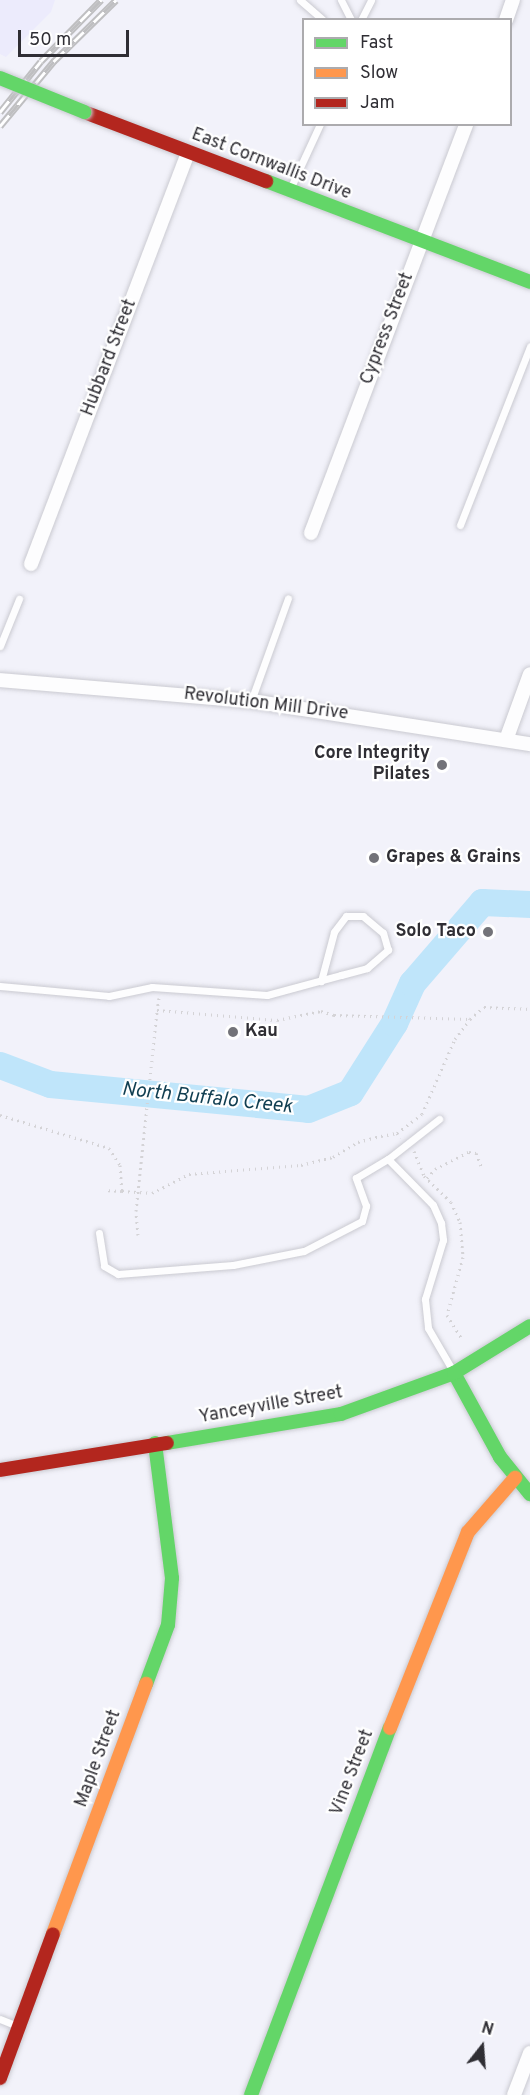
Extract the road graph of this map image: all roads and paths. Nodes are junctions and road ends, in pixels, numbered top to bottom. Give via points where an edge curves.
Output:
1 (300, 0) edge
2 (341, 0) edge
3 (371, 0) edge
4 (513, 0) edge
5 (321, 18) edge
6 (350, 18) edge
7 (363, 18) edge
8 (507, 18) edge
9 (0, 78) edge
10 (319, 126) edge
11 (465, 126) edge
12 (188, 152) junction
13 (289, 192) junction
14 (421, 242) junction
15 (530, 282) edge
16 (530, 346) edge
17 (460, 525) dead end
18 (311, 533) dead end
19 (31, 564) dead end
20 (288, 598) dead end
21 (19, 599) dead end
22 (0, 646) edge
23 (530, 674) edge
24 (0, 680) edge
25 (251, 701) junction
26 (506, 740) junction
27 (530, 744) edge
28 (321, 981) junction
29 (0, 986) edge
30 (160, 987) junction
31 (530, 1009) edge
32 (157, 1010) junction
33 (470, 1019) junction
34 (0, 1115) edge
35 (439, 1119) dead end
36 (397, 1133) junction
37 (406, 1145) junction
38 (388, 1159) junction
39 (482, 1168) dead end
40 (427, 1178) dead end
41 (104, 1190) dead end
42 (122, 1191) junction
43 (138, 1192) junction
44 (99, 1233) dead end
45 (138, 1235) dead end
46 (530, 1326) edge
47 (454, 1373) junction
48 (155, 1443) junction
49 (0, 1470) edge
50 (515, 1478) junction
51 (530, 1494) edge
52 (0, 2019) edge
53 (19, 2027) junction
54 (530, 2053) edge
55 (0, 2078) edge
56 (251, 2095) edge
57 (514, 2095) edge

1 - 5 lane
2 - 6 lane
3 - 7 lane
4 - 8 street
9 - 12 street, East Cornwallis Drive, bridge
10 - 13 lane
11 - 14 street, Cypress Street
12 - 13 street, East Cornwallis Drive
12 - 19 street, Hubbard Street
13 - 14 street, East Cornwallis Drive
14 - 15 street, East Cornwallis Drive
14 - 18 street, Cypress Street
16 - 17 lane
20 - 25 lane
21 - 22 lane
23 - 26 street
24 - 25 street, Revolution Mill Drive
25 - 26 street, Revolution Mill Drive
26 - 27 street, Revolution Mill Drive
28 - 28 lane via 334,932 346,916 363,916 383,933 388,950 367,968
28 - 30 lane via 267,995
29 - 30 lane via 109,996
30 - 32 path
31 - 33 path via 484,1007
32 - 33 path via 278,1020 321,1011 348,1016
32 - 43 path
33 - 36 path via 455,1039 422,1114
34 - 42 path via 109,1148 120,1165
35 - 37 lane
36 - 37 path
36 - 43 path via 358,1142 333,1156 301,1165 189,1174 152,1192
37 - 38 lane
38 - 44 lane via 356,1178 366,1206 363,1221 304,1251 233,1265 118,1274 104,1266
38 - 47 lane via 433,1205 441,1223 443,1240 425,1299 428,1328
39 - 40 path via 476,1153 469,1152
41 - 42 path
42 - 43 path
43 - 45 path
46 - 47 street, Yanceyville Street
47 - 48 street, Yanceyville Street via 341,1414
47 - 50 street
48 - 49 street, Yanceyville Street
48 - 53 street, Maple Street via 172,1578 168,1625
50 - 51 street
50 - 56 street, Vine Street via 468,1532 440,1596
52 - 53 lane
53 - 55 street, Maple Street
54 - 57 street

